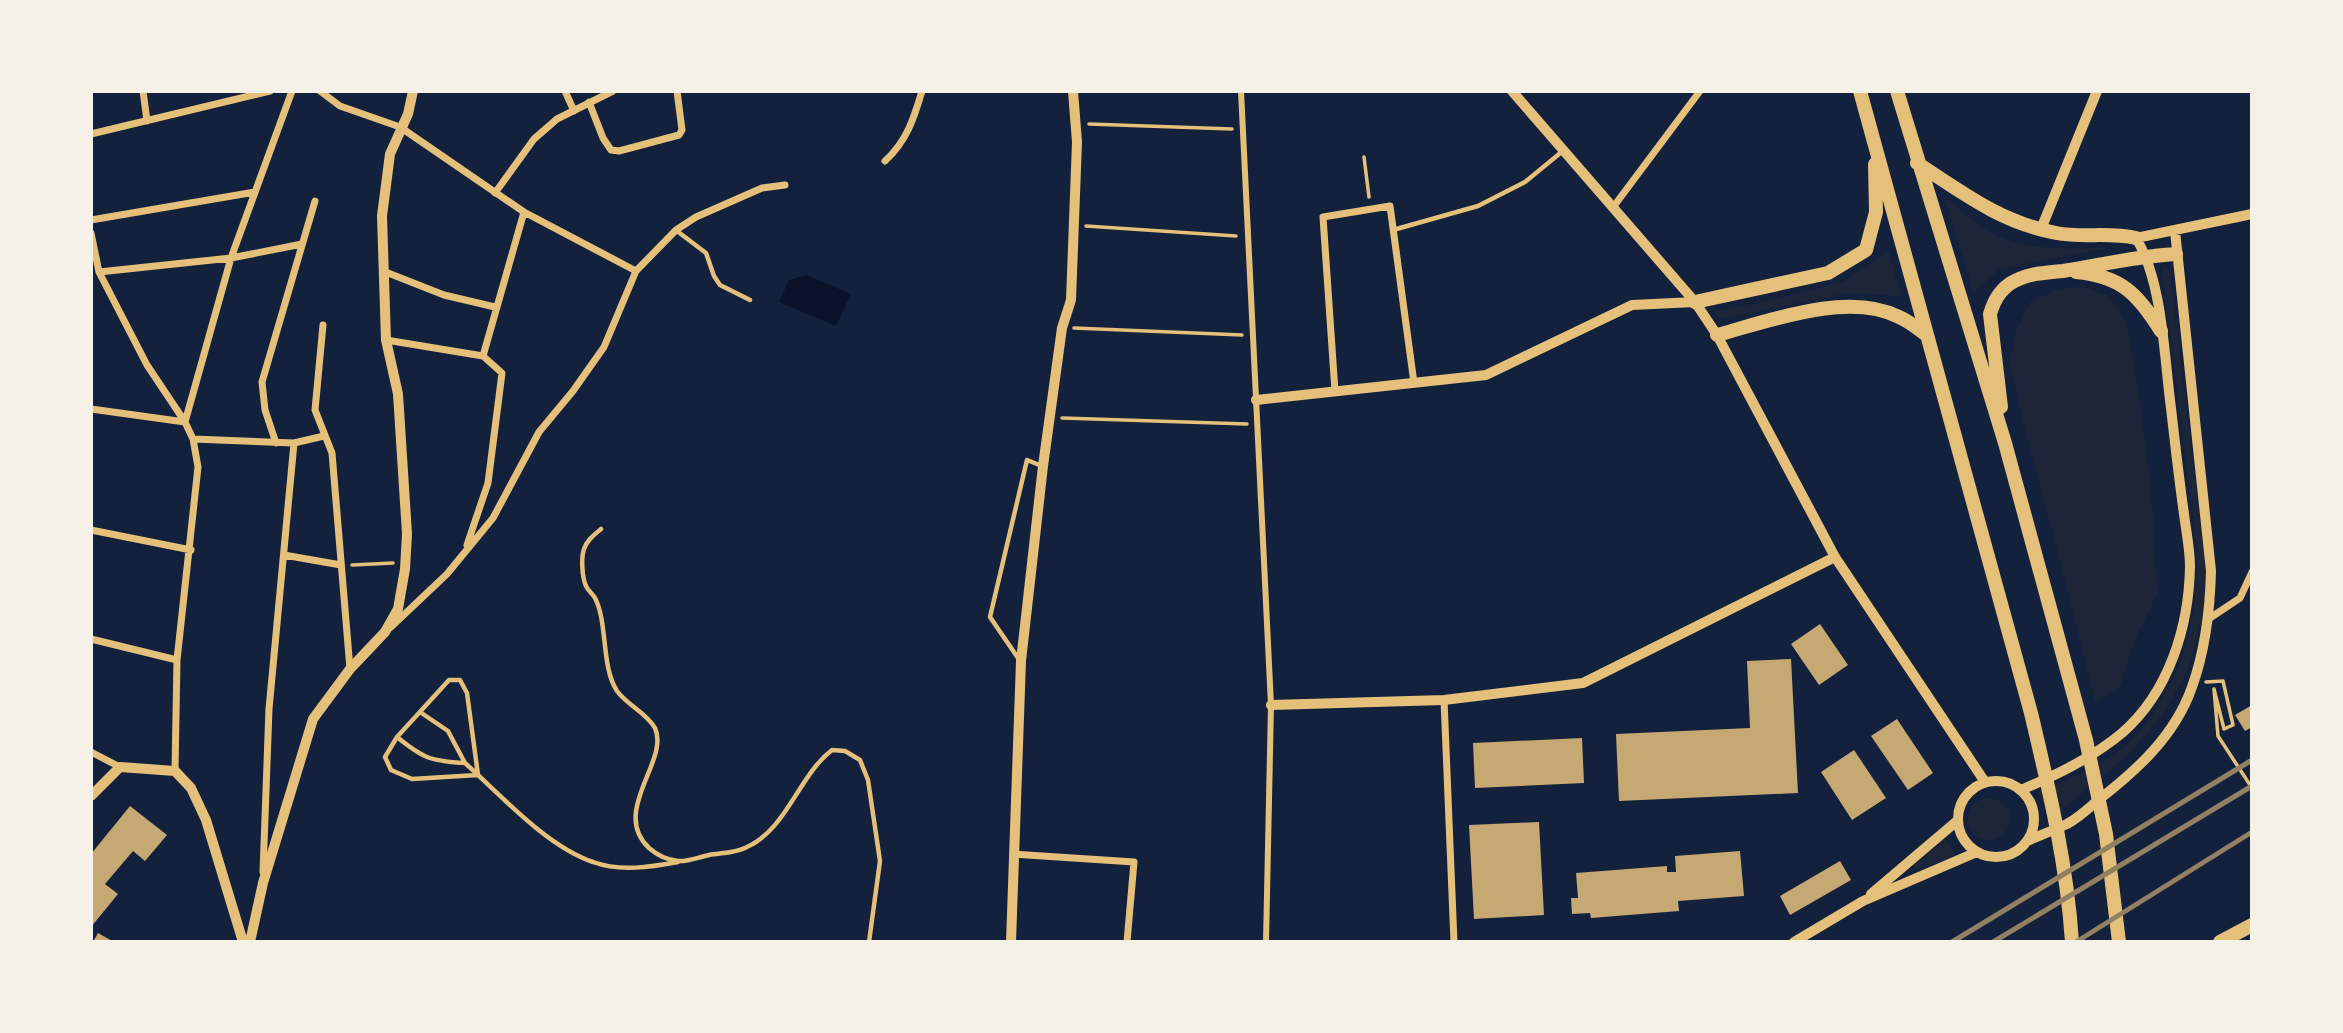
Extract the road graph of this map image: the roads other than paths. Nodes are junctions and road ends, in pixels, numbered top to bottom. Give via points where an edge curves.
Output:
1 (143, 91) edge
2 (270, 91) edge
3 (292, 91) edge
4 (320, 91) edge
5 (413, 91) edge
6 (565, 91) edge
7 (612, 91) edge
8 (677, 91) edge
9 (922, 91) edge
10 (1073, 91) edge
11 (1241, 91) edge
12 (1512, 91) edge
13 (1700, 91) edge
14 (1860, 91) edge
15 (1897, 91) edge
16 (2097, 91) edge
17 (589, 102) junction
18 (573, 111) junction
19 (147, 121) junction
20 (400, 127) junction
21 (91, 134) edge
22 (1874, 141) junction
23 (1564, 150) junction
24 (886, 161) dead end
25 (1917, 163) junction
26 (785, 185) dead end
27 (255, 192) junction
28 (495, 193) junction
29 (315, 201) dead end
30 (1614, 206) junction
31 (524, 212) junction
32 (2252, 214) edge
33 (91, 220) edge
34 (2040, 229) junction
35 (676, 230) junction
36 (1394, 230) junction
37 (2175, 230) junction
38 (91, 233) edge
39 (2136, 239) junction
40 (302, 244) junction
41 (2176, 254) junction
42 (2147, 256) junction
43 (231, 258) junction
44 (383, 271) junction
45 (636, 271) junction
46 (2061, 271) junction
47 (99, 272) junction
48 (750, 300) dead end
49 (1695, 302) junction
50 (495, 307) junction
51 (324, 325) dead end
52 (2161, 331) junction
53 (1717, 335) junction
54 (1927, 335) junction
55 (386, 340) junction
56 (483, 356) junction
57 (1414, 383) junction
58 (1335, 391) junction
59 (1256, 400) junction
60 (91, 409) edge
61 (185, 422) junction
62 (324, 436) junction
63 (193, 439) junction
64 (276, 443) junction
65 (294, 443) junction
66 (2006, 443) junction
67 (1043, 466) junction
68 (601, 529) dead end
69 (91, 530) edge
70 (191, 550) junction
71 (284, 555) junction
72 (462, 555) junction
73 (1835, 556) junction
74 (341, 565) junction
75 (2252, 572) edge
76 (2207, 620) junction
77 (385, 632) junction
78 (91, 639) edge
79 (177, 660) junction
80 (1021, 661) junction
81 (349, 669) junction
82 (1444, 700) junction
83 (1271, 705) junction
84 (420, 712) junction
85 (397, 737) junction
86 (91, 752) edge
87 (465, 763) junction
88 (120, 767) junction
89 (175, 771) junction
90 (478, 775) junction
91 (1985, 782) junction
92 (2021, 790) junction
93 (91, 796) edge
94 (1957, 821) junction
95 (2028, 841) junction
96 (1977, 852) junction
97 (1014, 854) junction
98 (679, 862) junction
99 (263, 883) junction
100 (1863, 901) junction
101 (2252, 927) edge
102 (243, 942) edge
103 (250, 942) edge
104 (870, 942) edge
105 (1011, 942) edge
106 (1127, 942) edge
107 (1266, 942) edge
108 (1454, 942) edge
109 (1794, 942) edge
110 (2072, 942) edge
111 (2119, 942) edge
112 (2220, 942) edge
113 (2249, 942) edge

1 - 19 street
2 - 19 street
3 - 27 street
4 - 20 street via 340,106
5 - 20 street
6 - 18 street
7 - 17 street
8 - 17 street via 679,135 619,151 611,150 603,138
9 - 24 street via 911,128
10 - 67 street via 1071,300 1062,328
11 - 59 street
12 - 23 street
13 - 30 street
14 - 22 highway
15 - 25 highway
16 - 34 street
17 - 18 street
18 - 28 street via 534,139
19 - 21 street
20 - 28 street
20 - 44 street via 390,154 382,216
22 - 49 highway via 1876,212 1866,250 1828,273
22 - 54 highway
23 - 30 street
23 - 36 lane via 1525,181 1478,206
25 - 34 highway via 1991,211
25 - 66 highway
26 - 35 street via 762,188
27 - 33 street
27 - 43 street
28 - 31 street
29 - 40 street
30 - 49 street
31 - 45 street
31 - 50 street
32 - 37 street
34 - 39 highway
35 - 45 street
35 - 48 lane via 706,253 720,285
36 - 57 street
36 - 58 street via 1390,206 1323,217
37 - 39 street
37 - 41 street
38 - 47 street
39 - 42 street
40 - 43 street
40 - 64 street via 262,382
41 - 42 highway
41 - 76 street via 2211,571
42 - 46 highway
42 - 52 street
43 - 47 street
43 - 61 street
44 - 50 street via 444,295
44 - 55 street
45 - 72 street via 604,347 539,432 493,518
46 - 52 highway via 2105,277 2129,289
46 - 66 highway via 2037,272 2012,283 1993,305 1990,326
47 - 61 street via 147,365
49 - 53 street
49 - 57 street via 1632,305 1486,375
50 - 56 street
51 - 62 street via 315,410
52 - 92 street via 2190,565 2180,640 2155,695 2123,732 2059,774
53 - 54 highway via 1838,307 1899,316
53 - 73 street
54 - 110 highway via 2055,811
55 - 56 street
55 - 77 street via 398,394 407,534 398,609
56 - 72 street via 502,373 488,483
57 - 58 street
58 - 59 street
59 - 83 street
60 - 61 street
61 - 63 street
62 - 65 street
62 - 74 street via 332,453
63 - 64 street
63 - 70 street via 198,467
64 - 65 street
65 - 71 street
66 - 111 highway via 2096,782
67 - 80 street
67 - 80 lane via 1027,460 990,617
68 - 98 lane via 583,551 586,587 595,598 616,689 649,721 657,739 639,793 636,822 644,843 657,855
69 - 70 street
70 - 79 street
71 - 74 street
71 - 99 street via 269,709
72 - 77 street
73 - 82 street via 1583,683
73 - 91 street
74 - 81 street
75 - 76 street via 2240,598
76 - 95 street via 2194,683 2168,731 2143,764 2069,823
77 - 81 street
78 - 79 street
79 - 89 street
80 - 97 street
81 - 99 street via 313,719
82 - 83 street
82 - 108 street
83 - 107 street
84 - 85 lane
84 - 87 lane via 448,731
84 - 90 lane via 449,680 460,680 467,693
85 - 87 lane via 434,761
85 - 90 lane via 385,757 391,770 412,779
86 - 88 street
87 - 90 lane
88 - 89 street
88 - 93 street
89 - 102 street via 191,788 206,820
90 - 98 lane via 549,837 593,863 648,867
91 - 92 street via 2004,782
91 - 94 street via 1968,793
92 - 95 street via 2034,820
94 - 96 street via 1963,839
94 - 100 street
95 - 96 street via 2004,856
96 - 100 street
97 - 105 street
97 - 106 street via 1134,862
98 - 104 lane via 746,848 765,835 818,760 832,750 845,751 860,760 868,780 880,861
99 - 103 street
100 - 109 street
101 - 112 highway
101 - 113 highway

